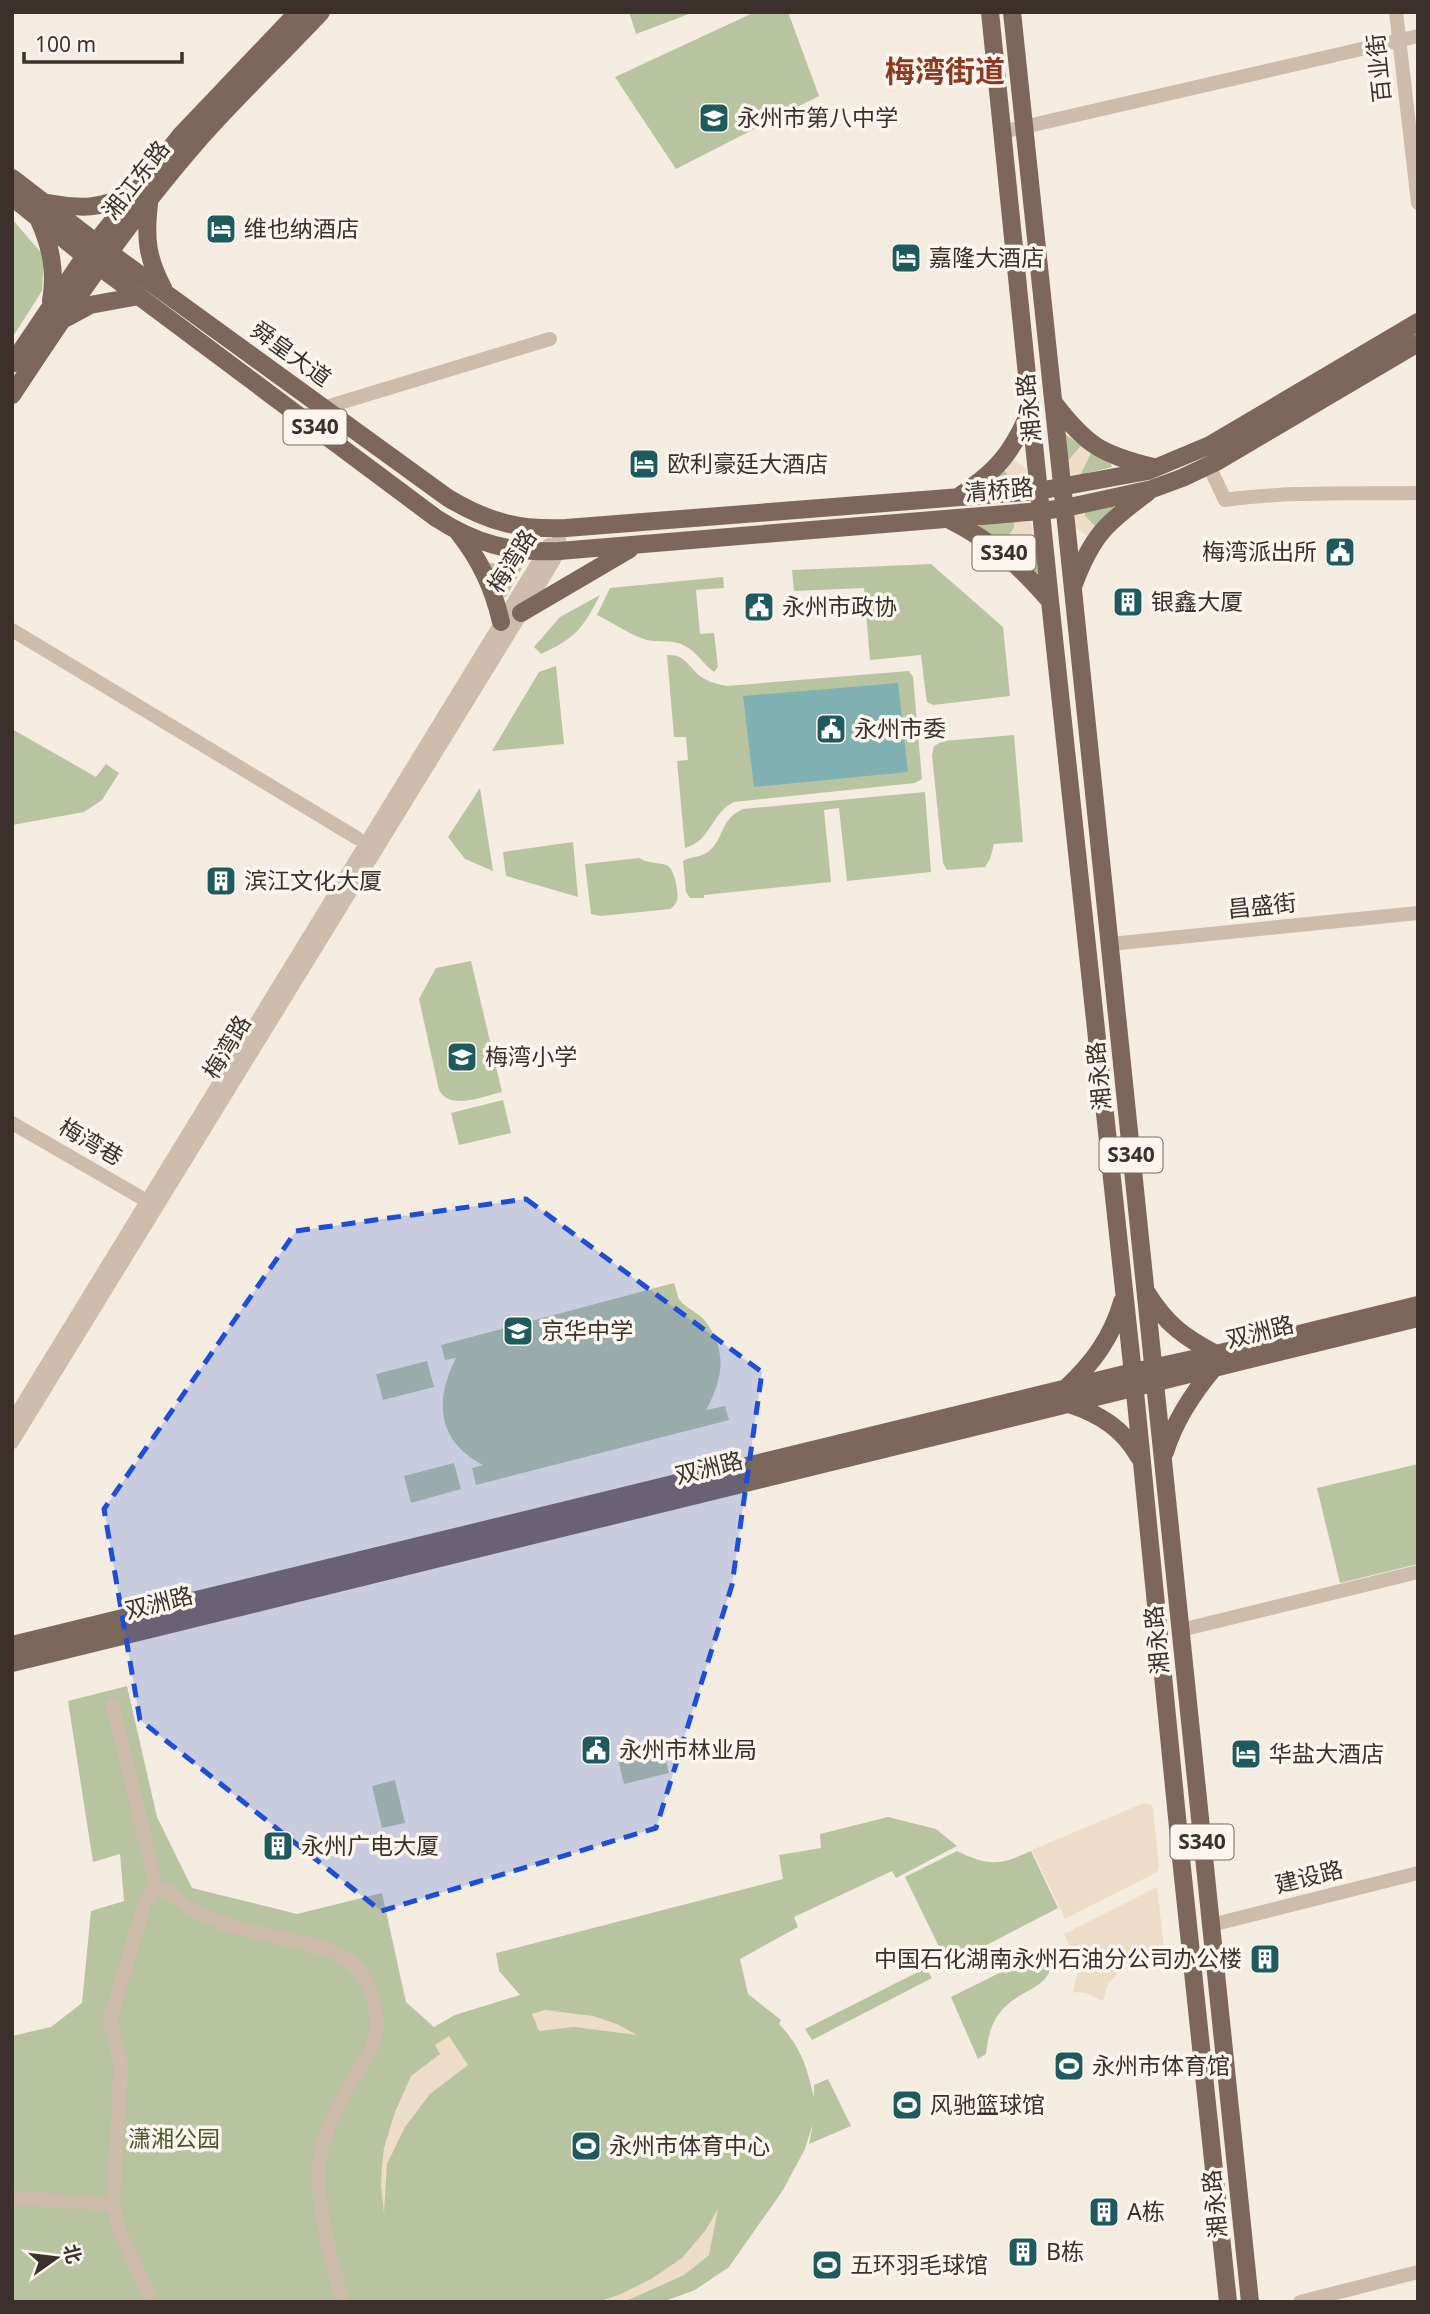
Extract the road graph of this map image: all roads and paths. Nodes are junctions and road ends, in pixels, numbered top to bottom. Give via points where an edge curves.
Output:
1 (298, 12) edge
2 (321, 12) edge
3 (990, 12) edge
4 (1012, 12) edge
5 (1396, 12) edge
6 (1418, 36) edge
7 (1398, 40) junction
8 (1023, 127) junction
9 (1002, 132) junction
10 (12, 178) edge
11 (12, 197) edge
12 (143, 197) junction
13 (1418, 203) edge
14 (42, 210) junction
15 (98, 254) junction
16 (164, 291) junction
17 (139, 296) junction
18 (51, 304) junction
19 (62, 319) junction
20 (1418, 322) edge
21 (550, 339) dead end
22 (37, 342) junction
23 (1418, 342) edge
24 (12, 364) edge
25 (12, 395) edge
26 (1053, 402) junction
27 (323, 408) junction
28 (1030, 410) junction
29 (1209, 466) junction
30 (1152, 470) junction
31 (1062, 488) junction
32 (1152, 489) junction
33 (1038, 491) junction
34 (1418, 493) edge
35 (954, 497) junction
36 (1065, 508) junction
37 (1041, 511) junction
38 (950, 519) junction
39 (559, 528) junction
40 (458, 532) junction
41 (637, 545) junction
42 (552, 552) junction
43 (1073, 587) junction
44 (1050, 601) junction
45 (511, 617) junction
46 (12, 630) edge
47 (357, 838) dead end
48 (1418, 913) edge
49 (1110, 944) junction
50 (12, 1123) edge
51 (147, 1201) junction
52 (1137, 1216) junction
53 (1116, 1218) junction
54 (1144, 1289) junction
55 (1124, 1295) junction
56 (1418, 1305) edge
57 (1418, 1318) edge
58 (1215, 1361) junction
59 (1154, 1375) junction
60 (1134, 1380) junction
61 (1067, 1396) junction
62 (1007, 1411) junction
63 (12, 1422) edge
64 (12, 1442) edge
65 (1163, 1459) junction
66 (1142, 1461) junction
67 (1166, 1486) junction
68 (1144, 1489) junction
69 (1418, 1572) edge
70 (1181, 1630) junction
71 (12, 1645) edge
72 (12, 1663) edge
73 (113, 1705) dead end
74 (1418, 1873) edge
75 (156, 1886) junction
76 (1211, 1925) junction
77 (12, 2198) edge
78 (113, 2204) junction
79 (1418, 2272) edge
80 (152, 2302) edge
81 (342, 2302) edge
82 (1228, 2302) edge
83 (1250, 2302) edge
84 (1300, 2302) edge

1 - 12 main road, 湘江东路 via 180,136
2 - 12 main road, 湘江东路
3 - 9 main road, 湘永路
4 - 8 main road, 湘永路
5 - 7 street, 百业街
6 - 7 street
7 - 8 street
7 - 13 street, 百业街
8 - 9 street
8 - 26 main road, 湘永路
9 - 28 main road, 湘永路
10 - 14 main road, 舜皇大道 / S340
11 - 14 main road, 舜皇大道 / S340
12 - 14 main road via 94,207
12 - 15 main road, 湘江东路
12 - 16 main road via 147,248
14 - 15 main road, 舜皇大道 / S340
14 - 18 main road via 52,259
15 - 16 main road, 舜皇大道 / S340
15 - 17 main road, 舜皇大道 / S340
15 - 18 main road, 湘江东路
15 - 19 main road, 湘江东路
16 - 27 main road, 舜皇大道 / S340
17 - 19 main road via 90,304
17 - 40 main road, 舜皇大道 / S340
18 - 22 main road, 湘江东路
19 - 22 main road, 湘江东路
20 - 30 main road, 清桥路 via 1210,445
21 - 27 street
22 - 24 main road, 湘江东路
22 - 25 main road, 湘江东路
23 - 29 main road, 清桥路
26 - 30 main road via 1096,447
26 - 31 main road, 湘永路
27 - 39 main road, 舜皇大道 / S340 via 474,513 519,527
28 - 33 main road, 湘永路
28 - 35 main road via 1017,441 986,478
29 - 32 main road, 清桥路
29 - 34 street via 1225,500 1326,492
30 - 31 main road, 清桥路
30 - 32 main road
31 - 33 main road, 清桥路 / S340
31 - 36 main road, 湘永路 / S340
32 - 36 main road, 清桥路
32 - 43 main road via 1096,537
33 - 35 main road, 清桥路 / S340
33 - 37 main road, 湘永路
35 - 38 main road
35 - 39 main road, 清桥路 / S340
36 - 37 main road, 清桥路
36 - 43 main road, 湘永路 / S340
37 - 38 main road, 清桥路
37 - 44 main road, 湘永路
38 - 41 main road, 清桥路 / S340
38 - 44 main road, S340 via 1004,552
39 - 42 street, 梅湾路
40 - 42 main road, 舜皇大道 / S340 via 515,551
40 - 45 main road
41 - 42 main road, 清桥路 / S340
41 - 45 main road
42 - 45 street, 梅湾路
43 - 49 main road, 湘永路 / S340
44 - 53 main road, 湘永路 / S340
45 - 51 street, 梅湾路
45 - 64 street, 梅湾路
46 - 47 street
48 - 49 street, 昌盛街
49 - 52 main road, 湘永路 / S340
50 - 51 street, 梅湾巷
51 - 63 street, 梅湾路
52 - 53 main road
52 - 54 main road, 湘永路 / S340
53 - 55 main road, 湘永路 / S340
54 - 58 main road via 1170,1325
54 - 59 main road, 湘永路 / S340
55 - 60 main road, 湘永路 / S340
55 - 61 main road via 1102,1348
56 - 58 main road, 双洲路
57 - 58 main road, 双洲路
58 - 59 main road, 双洲路
58 - 65 main road via 1186,1405
59 - 60 main road, 双洲路
59 - 65 main road, 湘永路 / S340
60 - 61 main road, 双洲路
60 - 66 main road, 湘永路 / S340
61 - 62 main road, 双洲路
61 - 66 main road via 1114,1426
62 - 71 main road, 双洲路
62 - 72 main road, 双洲路
65 - 67 main road, 湘永路 / S340
66 - 68 main road, 湘永路 / S340
67 - 68 main road
67 - 70 main road, 湘永路 / S340
68 - 82 main road, 湘永路 / S340
69 - 70 street
70 - 76 main road, 湘永路 / S340
73 - 75 street
74 - 76 street, 建设路
75 - 78 street via 145,1902 110,2020 121,2065
75 - 81 street via 189,1909 221,1923 328,1949 357,1968 368,1986 375,2006 372,2046 328,2125 320,2162 321,2206
76 - 83 main road, 湘永路 / S340
77 - 78 street
78 - 80 street via 118,2230
79 - 84 street

